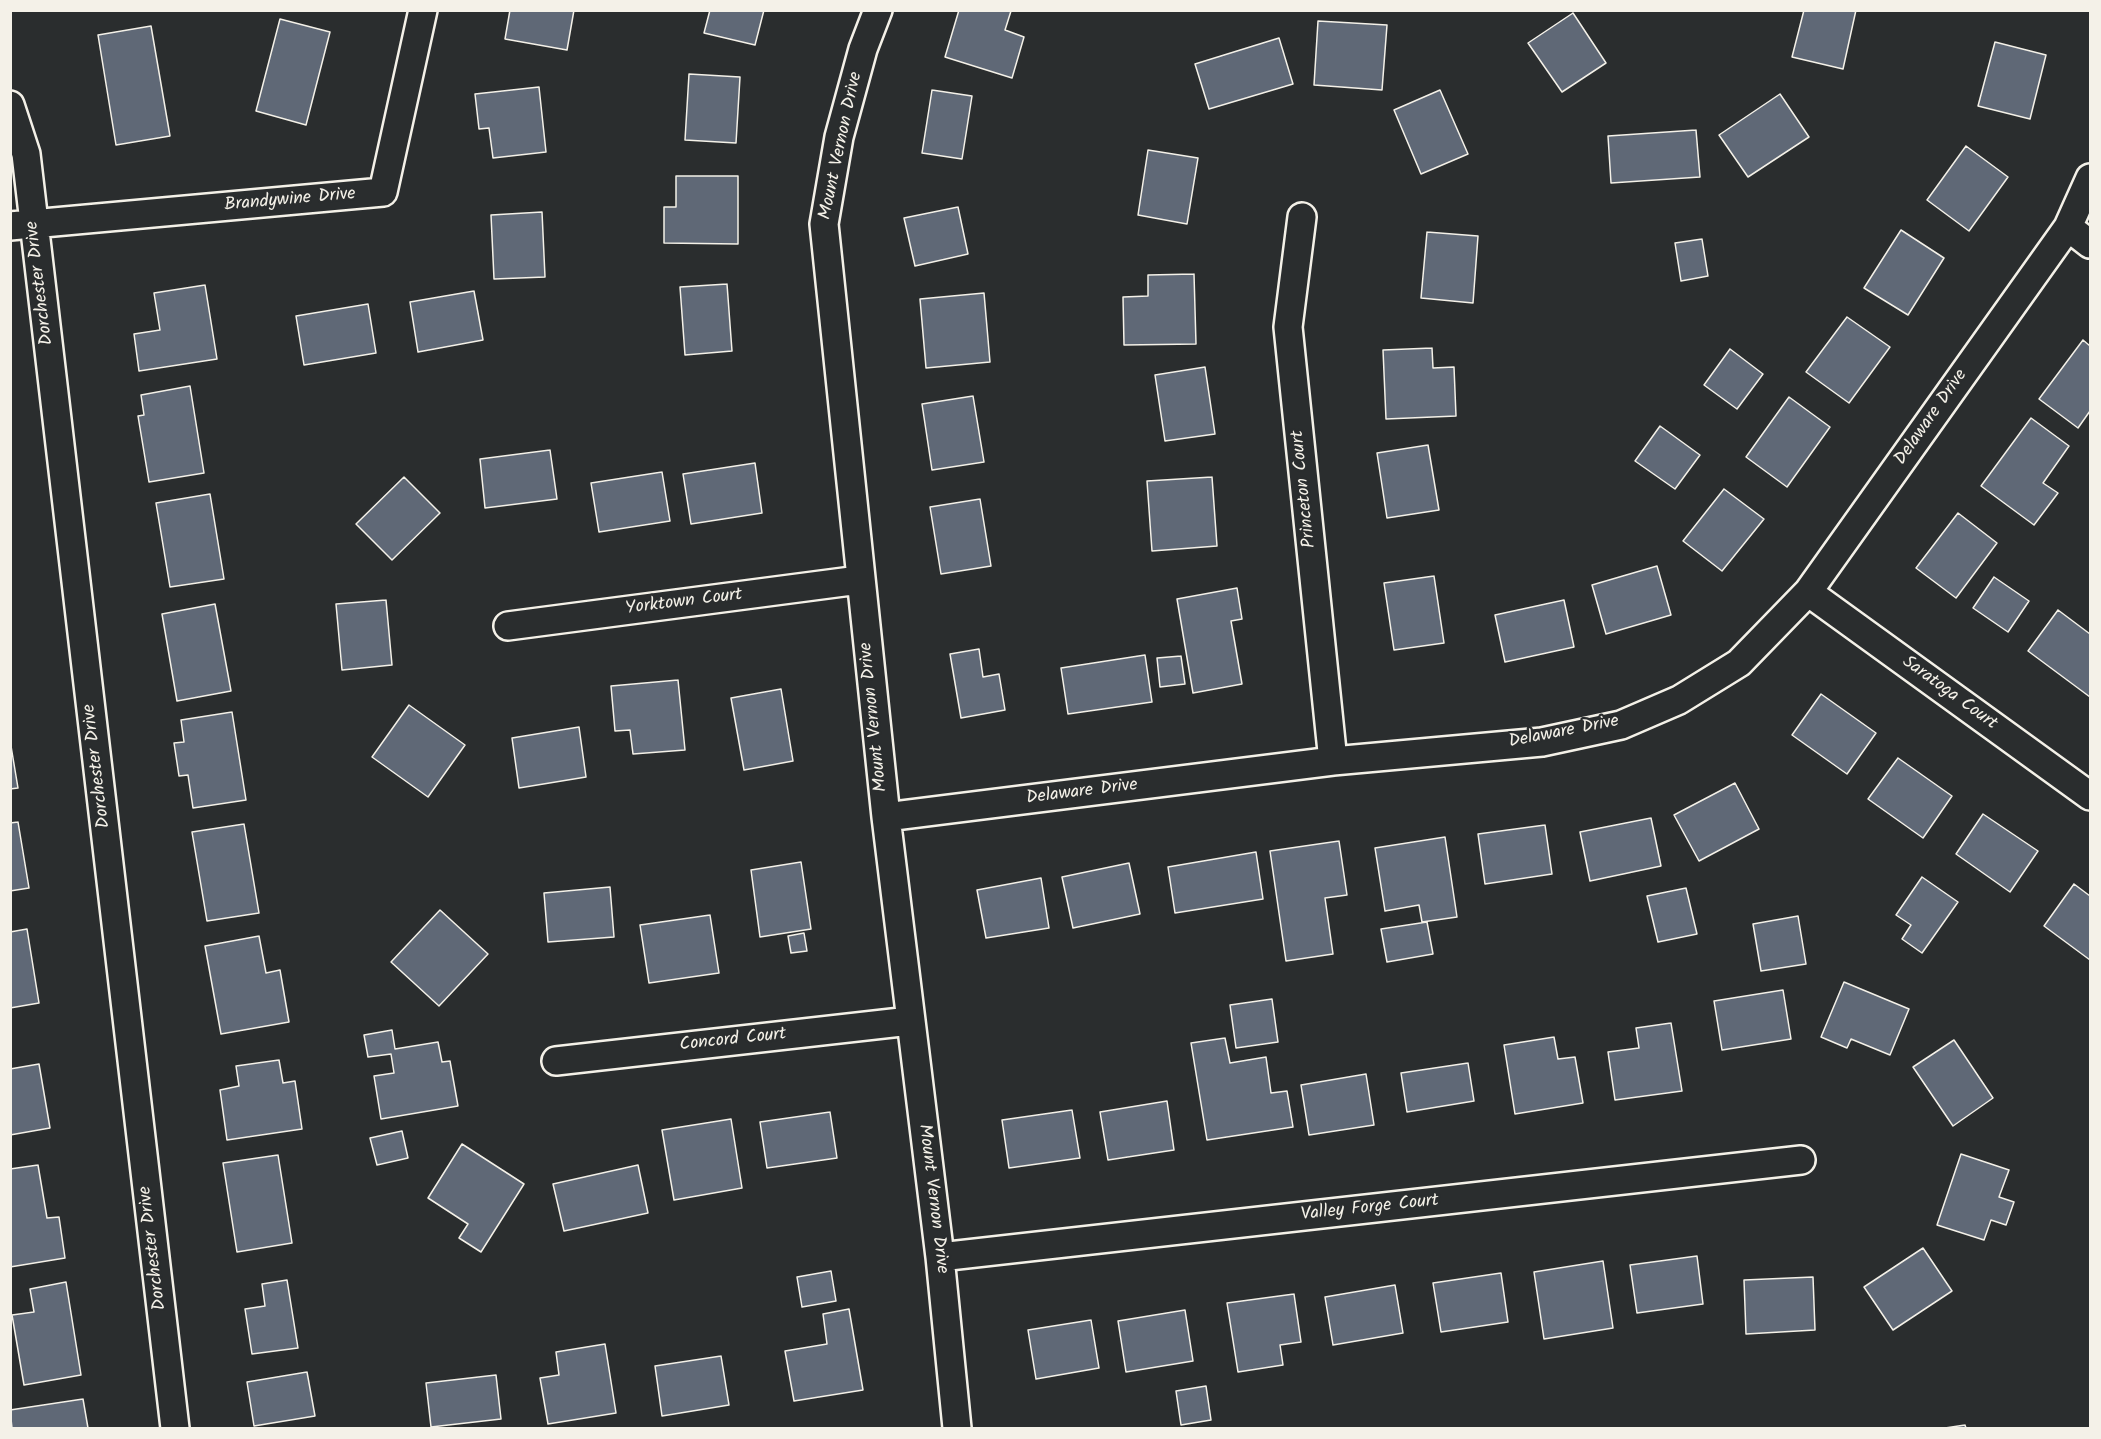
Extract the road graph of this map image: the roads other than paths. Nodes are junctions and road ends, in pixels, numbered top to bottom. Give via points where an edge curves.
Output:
1 (423, 10) edge
2 (878, 10) edge
3 (10, 105) edge
4 (2091, 178) edge
5 (1302, 217) dead end
6 (22, 225) edge
7 (2068, 227) junction
8 (2091, 244) edge
9 (860, 580) junction
10 (1808, 592) junction
11 (508, 626) dead end
12 (1333, 761) junction
13 (2091, 796) edge
14 (886, 818) junction
15 (910, 1021) junction
16 (556, 1061) dead end
17 (1801, 1160) dead end
18 (940, 1257) junction
19 (175, 1428) edge
20 (957, 1428) edge

1 - 6 street, Brandywine Drive via 383,192
2 - 9 street, Mount Vernon Drive via 863,49 840,136 824,224
3 - 6 street, Dorchester Drive via 27,153
4 - 7 street, Delaware Drive
5 - 12 street, Princeton Court via 1288,327
6 - 19 street, Dorchester Drive
7 - 8 street
7 - 10 street, Delaware Drive
9 - 11 street, Yorktown Court
9 - 14 street, Mount Vernon Drive
10 - 12 street, Delaware Drive via 1739,663 1679,700 1621,724 1542,742
10 - 13 street, Saratoga Court
12 - 14 street, Delaware Drive
14 - 15 street, Mount Vernon Drive
15 - 16 street, Concord Court
15 - 18 street, Mount Vernon Drive
17 - 18 street, Valley Forge Court
18 - 20 street, Mount Vernon Drive

